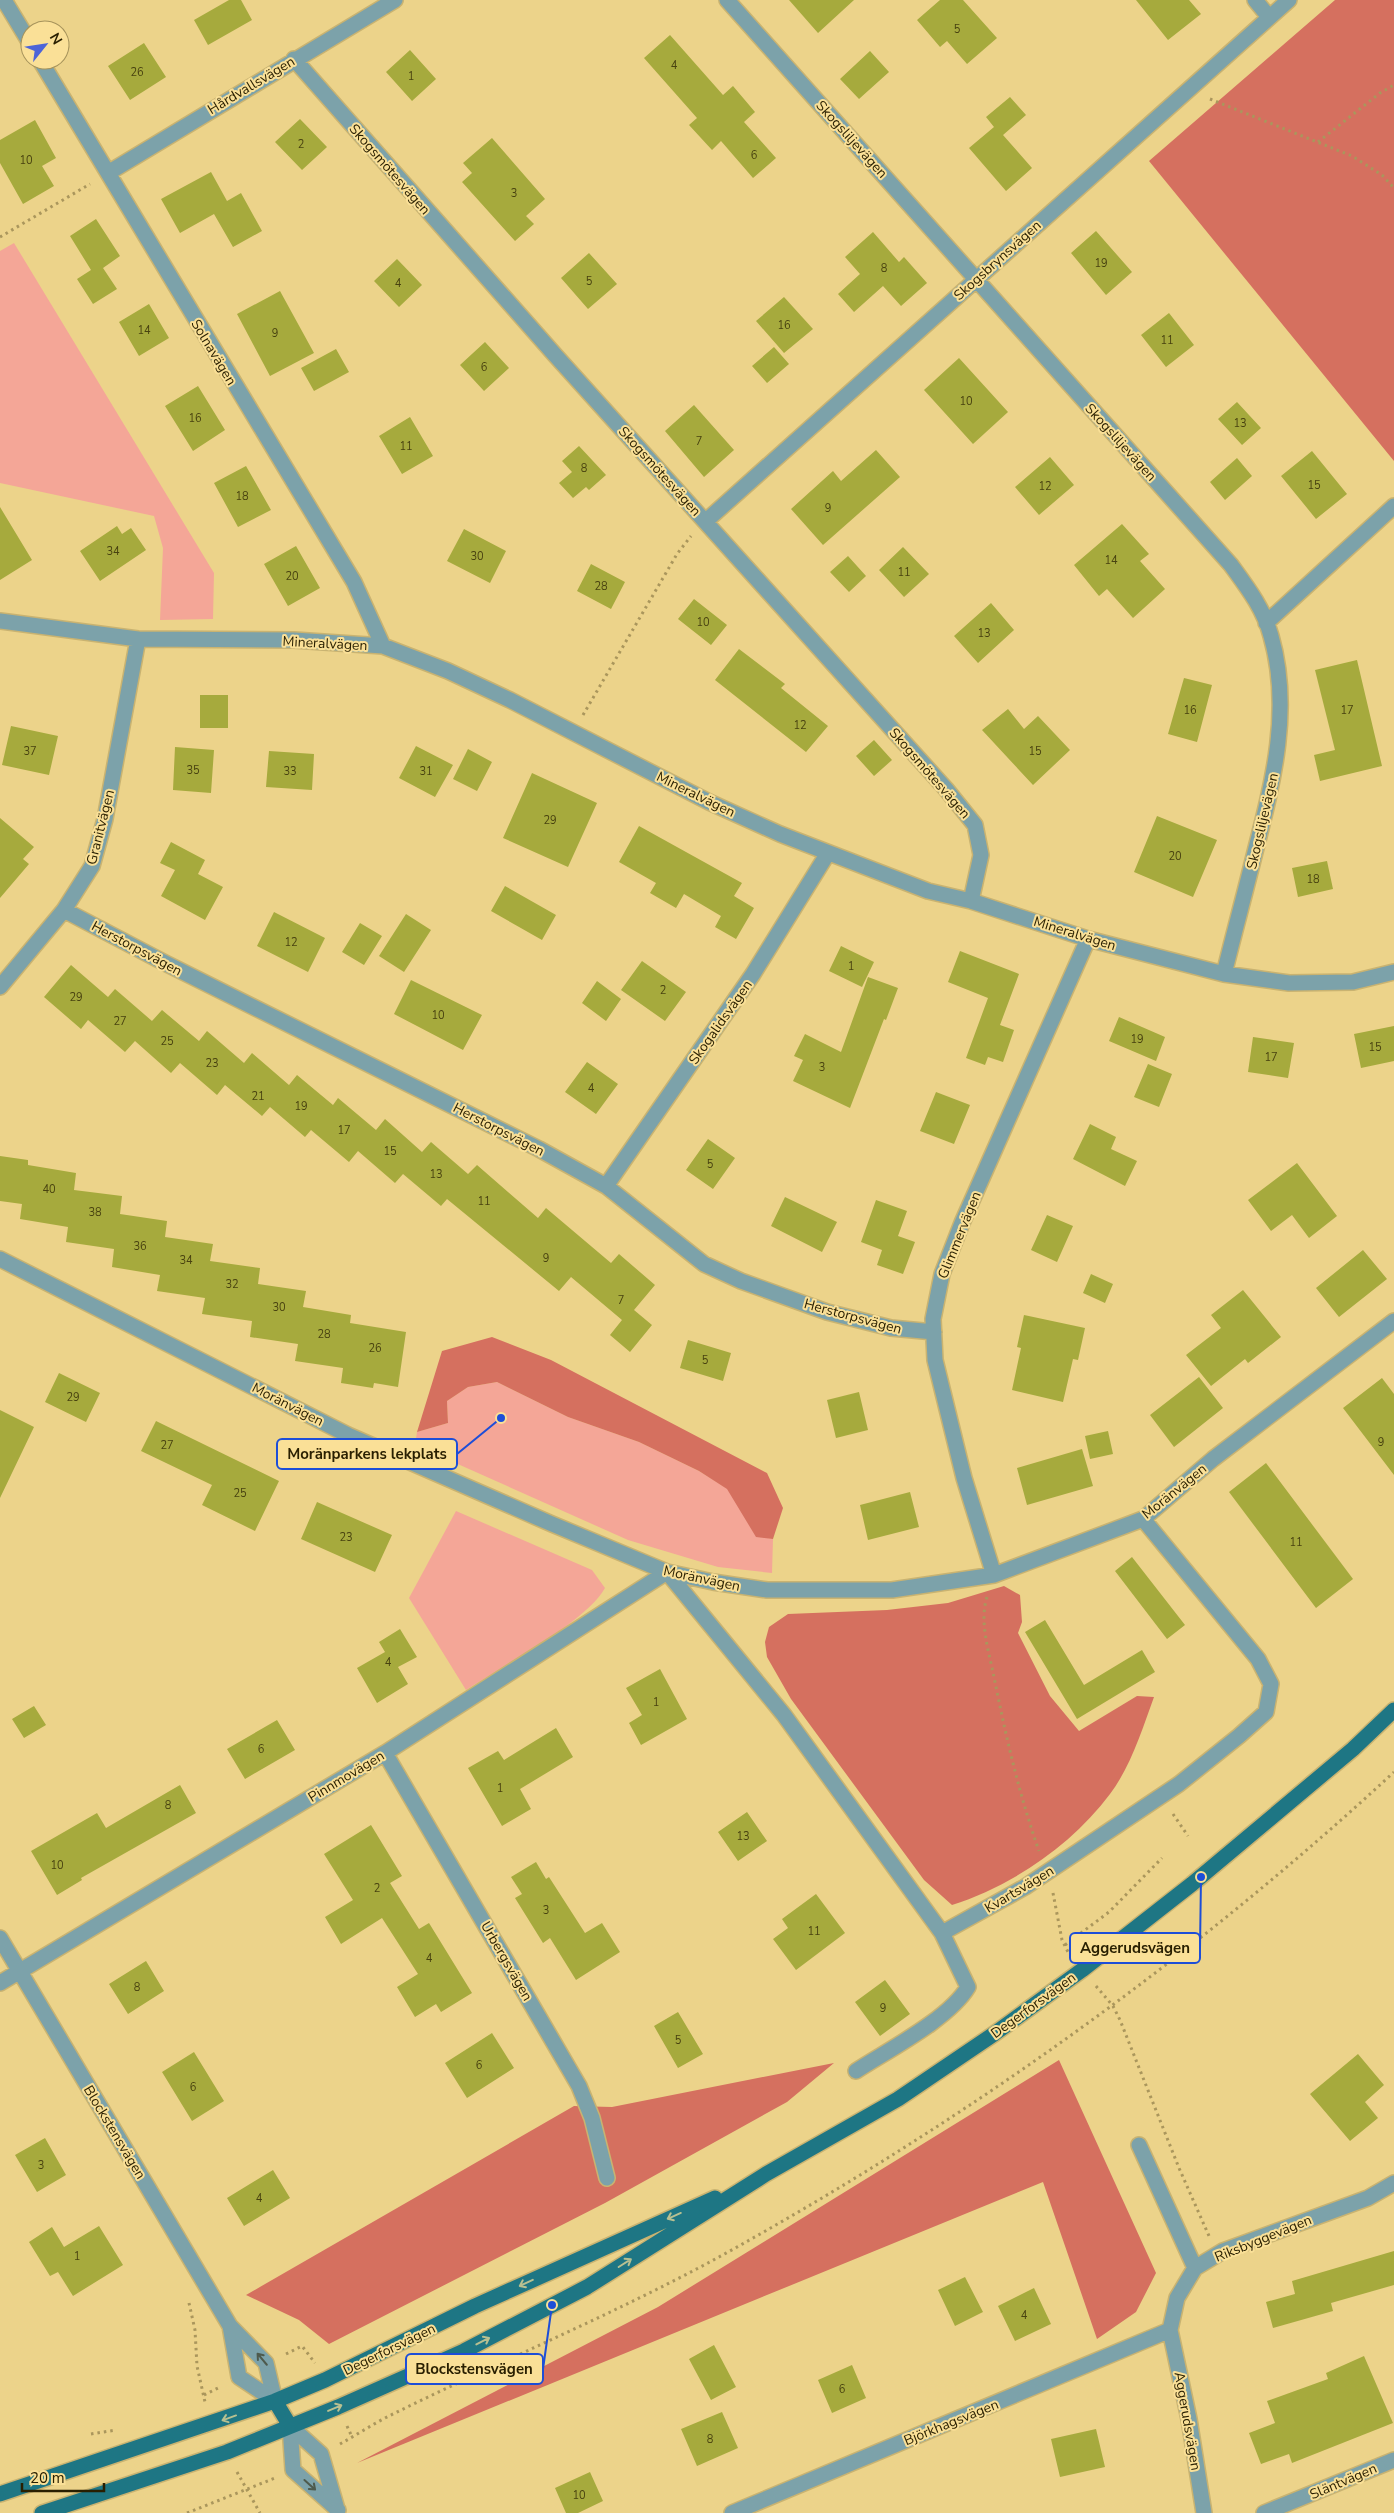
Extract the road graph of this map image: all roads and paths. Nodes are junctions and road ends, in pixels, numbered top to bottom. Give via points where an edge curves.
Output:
1 (4, 0) edge
2 (395, 0) edge
3 (727, 0) edge
4 (1255, 0) edge
5 (1288, 0) edge
6 (1269, 17) junction
7 (20, 26) edge
8 (294, 59) junction
9 (46, 70) edge
10 (1394, 85) edge
11 (1189, 90) junction
12 (1318, 142) junction
13 (108, 173) junction
14 (1394, 188) edge
15 (0, 237) edge
16 (975, 278) junction
17 (1394, 506) edge
18 (706, 521) junction
19 (0, 621) edge
20 (1266, 623) junction
21 (138, 639) junction
22 (383, 646) junction
23 (573, 733) junction
24 (828, 854) junction
25 (971, 901) junction
26 (64, 910) junction
27 (1088, 939) junction
28 (1394, 972) edge
29 (1224, 974) junction
30 (0, 987) edge
31 (606, 1186) junction
32 (0, 1259) edge
33 (1394, 1321) edge
34 (934, 1332) junction
35 (1143, 1519) junction
36 (667, 1572) junction
37 (994, 1575) junction
38 (1394, 1710) edge
39 (385, 1752) junction
40 (1394, 1772) edge
41 (1160, 1796) junction
42 (1188, 1836) dead end
43 (1162, 1858) dead end
44 (1047, 1873) junction
45 (942, 1933) junction
46 (0, 1938) edge
47 (1065, 1946) junction
48 (1082, 1970) junction
49 (20, 1972) junction
50 (0, 1983) edge
51 (1113, 2006) junction
52 (856, 2071) dead end
53 (1139, 2145) dead end
54 (766, 2174) junction
55 (607, 2178) dead end
56 (1394, 2183) edge
57 (1217, 2255) junction
58 (1195, 2268) junction
59 (187, 2296) dead end
60 (230, 2326) junction
61 (1170, 2330) junction
62 (275, 2401) junction
63 (205, 2402) dead end
64 (290, 2426) junction
65 (336, 2445) dead end
66 (1394, 2460) edge
67 (276, 2478) dead end
68 (246, 2491) junction
69 (0, 2494) edge
70 (338, 2512) edge
71 (42, 2513) edge
72 (187, 2513) edge
73 (260, 2513) edge
74 (732, 2513) edge
75 (1204, 2513) edge
76 (1264, 2513) edge

1 - 7 street
2 - 8 street, Hårdvallsvägen
3 - 16 street, Skogsliljevägen
4 - 6 street
5 - 6 street, Skogsbrynsvägen
6 - 11 street, Skogsbrynsvägen
8 - 13 street, Hårdvallsvägen
8 - 18 street, Skogsmötesvägen via 554,355
9 - 13 street, Solnavägen
10 - 12 path
11 - 12 path
11 - 16 street, Skogsbrynsvägen
12 - 14 path via 1368,165
13 - 15 path
13 - 22 street, Solnavägen via 354,582
16 - 18 street, Skogsbrynsvägen
16 - 20 street, Skogsliljevägen via 1231,564 1253,594
17 - 20 street
18 - 23 path via 677,554
18 - 25 street, Skogsmötesvägen via 975,825 981,855
19 - 21 street, Mineralvägen
20 - 29 street, Skogsliljevägen via 1279,673 1281,718 1276,762
21 - 22 street, Mineralvägen via 294,640
21 - 26 street, Granitvägen via 92,866
22 - 23 street, Mineralvägen via 448,671
23 - 24 street, Mineralvägen via 710,802
24 - 25 street, Mineralvägen via 928,891
24 - 31 street, Skogalidsvägen via 753,974
25 - 27 street, Mineralvägen
26 - 30 street, Granitvägen
26 - 31 street, Herstorpsvägen via 539,1149
27 - 29 street, Mineralvägen
27 - 34 street, Glimmervägen via 942,1274 933,1319
28 - 29 street, Mineralvägen via 1354,982 1289,984
31 - 34 street, Herstorpsvägen via 704,1264 741,1281 827,1312 891,1328
32 - 36 street, Moränvägen via 348,1435
33 - 35 street, Moränvägen via 1214,1459
34 - 37 street, Glimmervägen via 935,1360 964,1478
35 - 37 street, Moränvägen
35 - 41 street, Kvartsvägen via 1258,1659 1271,1684 1266,1712
36 - 37 street, Moränvägen via 767,1590 824,1592 892,1590
36 - 39 street, Pinnmovägen
36 - 45 street via 784,1715
37 - 44 path via 985,1603 987,1641 1009,1755
38 - 48 main road, Degerforsvägen via 1353,1749 1201,1877
39 - 49 street, Pinnmovägen
39 - 55 street, Urbergsvägen via 579,2086 592,2118
40 - 51 path via 1334,1828
41 - 42 path
41 - 44 street, Kvartsvägen
43 - 47 path via 1109,1912
44 - 45 street, Kvartsvägen
44 - 47 path
45 - 52 street via 968,1987 965,1993 935,2020
46 - 49 street, Blockstensvägen
47 - 48 path
48 - 51 path
48 - 54 main road, Degerforsvägen via 898,2099
49 - 50 street, Pinnmovägen
49 - 60 street, Blockstensvägen
51 - 57 path
51 - 65 path via 910,2144 718,2257 602,2316 392,2414
53 - 58 street
54 -> 62 main road, Degerforsvägen
64 -> 54 main road, Degerforsvägen via 464,2350 587,2287
56 - 57 street, Riksbyggevägen via 1368,2198
57 - 58 street, Riksbyggevägen
58 - 61 street, Riksbyggevägen via 1177,2298
59 - 63 path
62 -> 60 street, Blockstensvägen via 266,2363
60 - 62 street, Blockstensvägen via 239,2377
61 - 74 street, Björkhagsvägen
61 - 75 street, Aggerudsvägen
62 - 64 main road
62 -> 69 main road, Degerforsvägen
64 - 70 street via 321,2454
64 -> 70 street via 293,2470
64 - 71 main road, Degerforsvägen via 166,2473
66 - 76 street, Släntvägen
67 - 68 path
68 - 72 path
68 - 73 path

